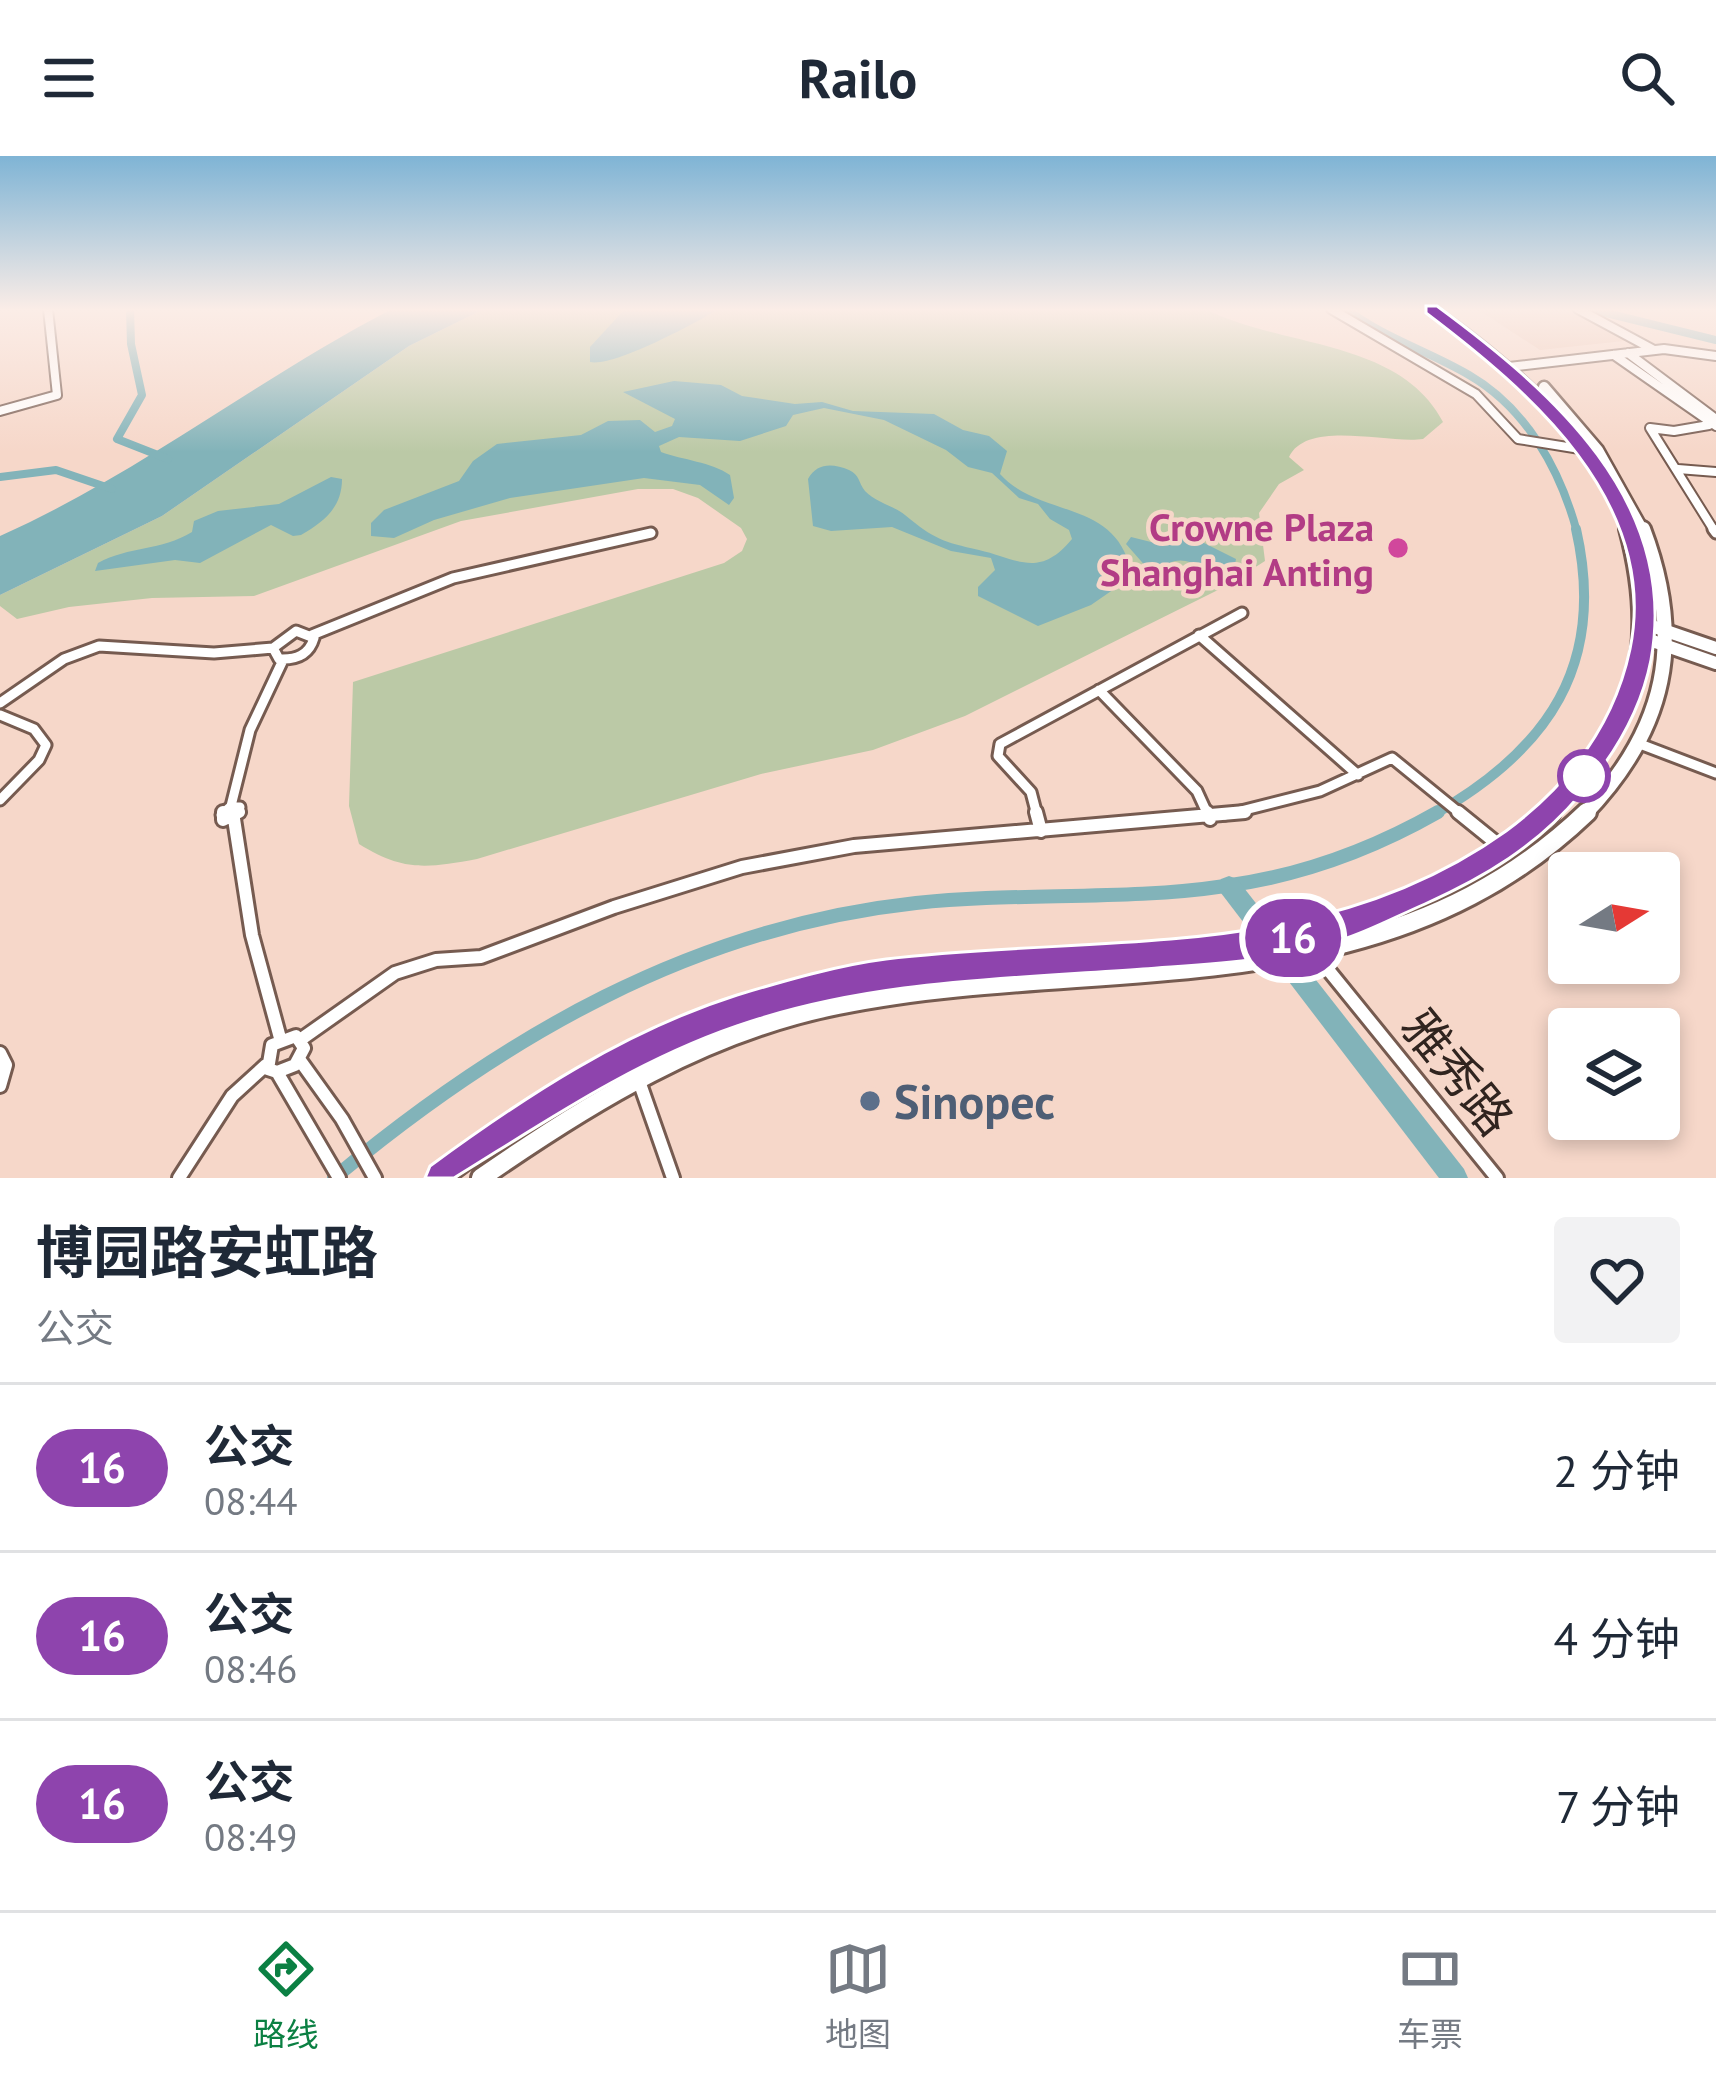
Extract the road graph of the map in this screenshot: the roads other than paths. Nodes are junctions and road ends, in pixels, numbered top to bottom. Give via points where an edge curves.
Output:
1 (53, 357) edge
2 (1414, 357) edge
3 (1500, 357) edge
4 (1503, 357) edge
5 (1600, 357) edge
6 (1617, 357) edge
7 (1633, 357) edge
8 (1515, 367) junction
9 (1, 411) edge
10 (1714, 421) edge
11 (1586, 450) junction
12 (1678, 469) junction
13 (1716, 472) edge
14 (652, 533) dead end
15 (1716, 533) edge
16 (1242, 613) dead end
17 (1643, 631) junction
18 (312, 635) junction
19 (1199, 635) junction
20 (1667, 638) junction
21 (273, 648) junction
22 (1716, 648) edge
23 (283, 660) junction
24 (1716, 663) edge
25 (1099, 690) junction
26 (0, 703) edge
27 (0, 715) edge
28 (1640, 743) junction
29 (1716, 773) edge
30 (1358, 775) junction
31 (0, 800) edge
32 (1210, 818) junction
33 (1041, 831) junction
34 (1504, 850) junction
35 (1317, 956) junction
36 (280, 1038) junction
37 (300, 1040) junction
38 (0, 1053) edge
39 (299, 1059) junction
40 (272, 1069) junction
41 (638, 1077) junction
42 (0, 1086) edge
43 (372, 1171) edge
44 (179, 1178) edge
45 (339, 1178) edge
46 (442, 1178) edge
47 (482, 1178) edge
48 (673, 1178) edge
49 (1497, 1178) edge

1 - 9 street via 57,395
2 - 11 street via 1498,411 1517,439
3 - 8 main road
4 - 8 main road
5 - 8 street
6 - 10 street
7 - 10 street
8 - 11 main road
8 - 20 main road via 1588,434 1621,481 1656,568
10 - 12 street via 1650,428
11 - 17 main road via 1639,561
12 - 13 street
12 - 15 street
14 - 18 street via 481,569
16 - 19 street
17 - 20 main road
17 - 34 main road via 1634,688 1600,754
18 - 21 street via 290,632
18 - 23 street via 305,653
19 - 25 street
19 - 30 street
20 - 22 main road
20 - 24 main road
20 - 28 main road via 1653,717
21 - 23 street
21 - 26 street via 210,653 122,644 77,654
23 - 36 street via 245,741 233,812 251,935
25 - 32 street via 1197,790
25 - 33 street via 997,750 1034,797
27 - 31 street via 33,728 46,746
28 - 29 street
28 - 35 main road via 1590,808 1497,884 1390,935
30 - 32 street
30 - 34 street via 1392,758
32 - 33 street
33 - 37 street via 854,846 724,872 481,957 395,973
34 - 46 main road via 1372,916 1300,937 883,974 788,994 608,1067
35 - 41 main road via 853,1002 762,1025
35 - 49 street, 雅秀路
36 - 37 street
36 - 40 street via 267,1053
37 - 39 street
38 - 42 street
39 - 40 street
39 - 43 street
40 - 44 street via 232,1096
40 - 45 street
41 - 47 main road
41 - 48 street

